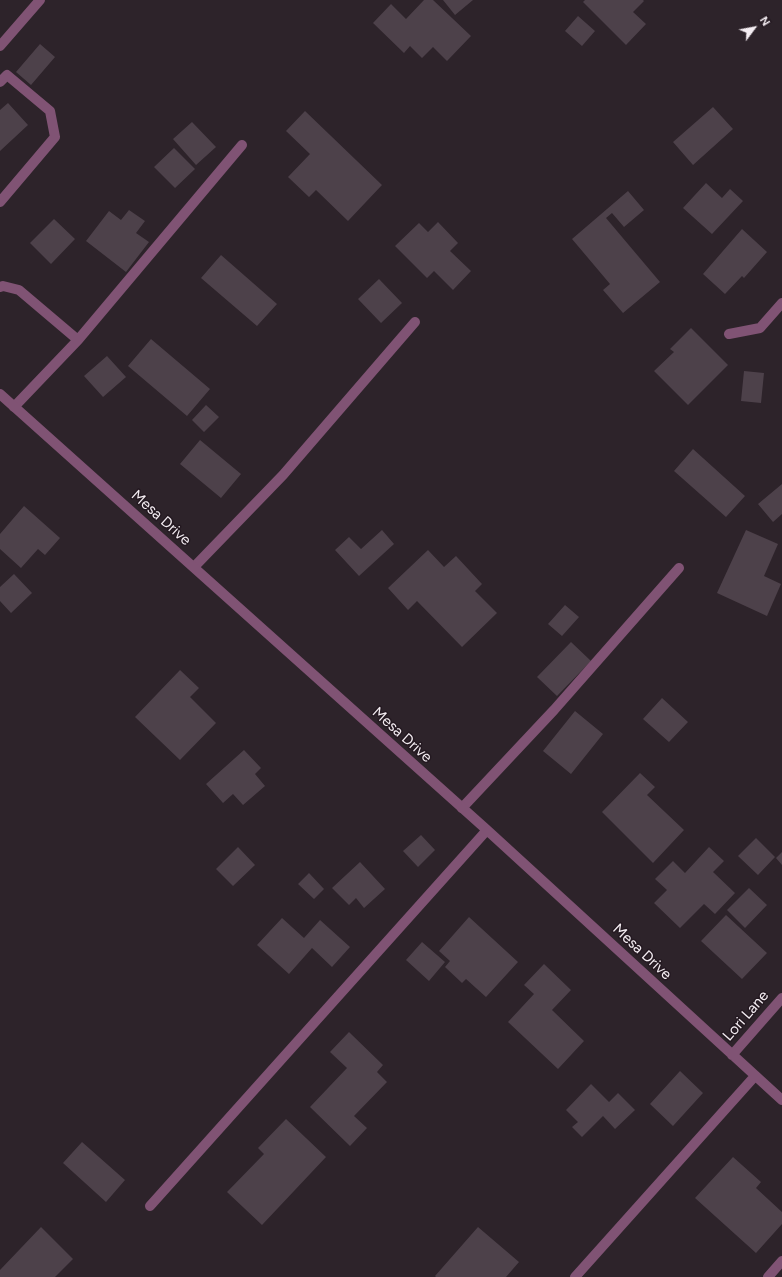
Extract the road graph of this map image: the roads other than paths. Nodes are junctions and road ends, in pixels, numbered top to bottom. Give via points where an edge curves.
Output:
1 (40, 0) edge
2 (0, 46) edge
3 (0, 82) edge
4 (242, 145) dead end
5 (0, 202) edge
6 (0, 287) edge
7 (782, 303) edge
8 (415, 322) dead end
9 (729, 334) dead end
10 (78, 340) junction
11 (0, 394) edge
12 (14, 407) junction
13 (194, 567) junction
14 (679, 568) dead end
15 (462, 808) junction
16 (487, 830) junction
17 (782, 998) edge
18 (732, 1055) junction
19 (756, 1076) junction
20 (782, 1100) edge
21 (150, 1206) dead end
22 (782, 1261) edge
23 (575, 1277) edge
24 (768, 1277) edge

1 - 2 street
3 - 5 street via 7,75 50,111 55,137
4 - 10 street
6 - 10 street via 19,290
7 - 9 street via 760,328
8 - 13 street via 282,475
10 - 12 street
11 - 12 street, Mesa Drive
12 - 13 street, Mesa Drive
13 - 15 street, Mesa Drive
14 - 15 street via 554,710
15 - 16 street, Mesa Drive
16 - 18 street, Mesa Drive
16 - 21 street
17 - 18 street, Lori Lane
18 - 19 street, Mesa Drive
19 - 20 street, Mesa Drive
19 - 23 street
22 - 24 street

